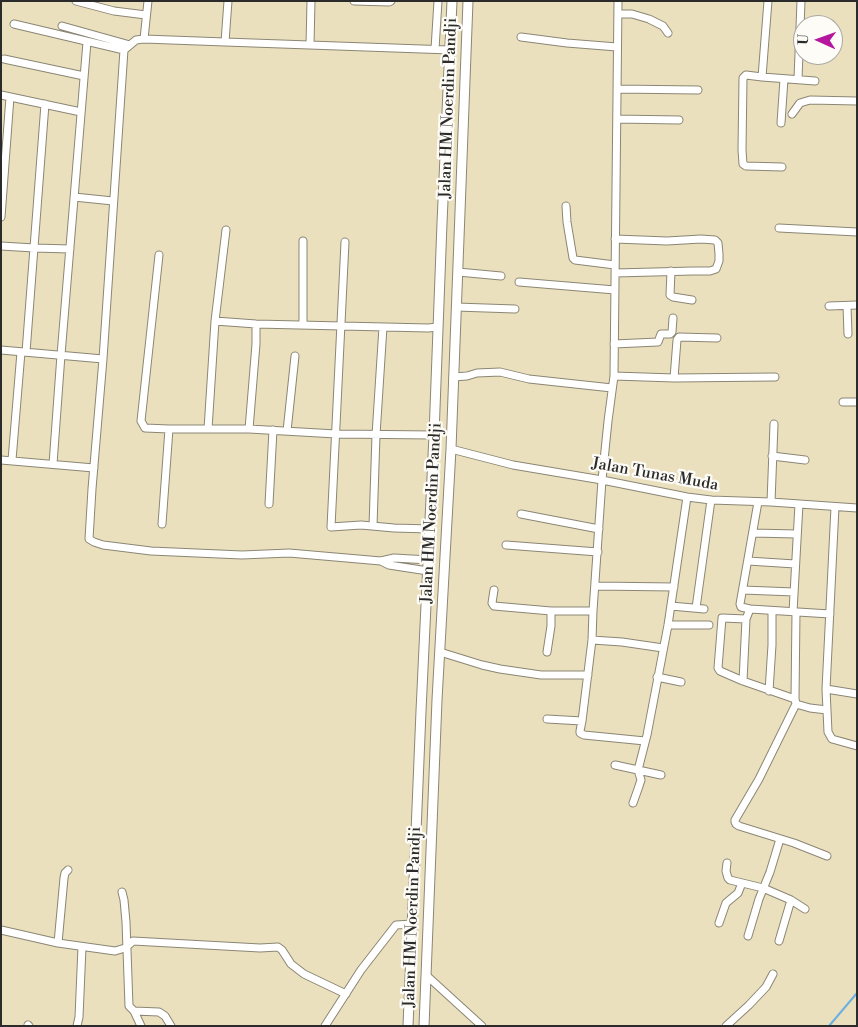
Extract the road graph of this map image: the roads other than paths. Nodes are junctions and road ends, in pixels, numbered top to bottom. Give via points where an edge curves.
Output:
1 (76, 1) edge
2 (148, 1) edge
3 (228, 1) edge
4 (311, 1) edge
5 (354, 1) edge
6 (391, 1) edge
7 (438, 1) edge
8 (452, 1) edge
9 (468, 1) edge
10 (618, 1) edge
11 (768, 1) edge
12 (801, 1) edge
13 (618, 14) junction
14 (146, 16) junction
15 (14, 24) dead end
16 (62, 26) dead end
17 (668, 33) dead end
18 (521, 37) dead end
19 (144, 38) junction
20 (87, 42) junction
21 (225, 42) junction
22 (130, 44) junction
23 (310, 45) junction
24 (467, 46) junction
25 (617, 47) junction
26 (435, 49) junction
27 (124, 50) junction
28 (450, 51) junction
29 (466, 57) junction
30 (4, 59) dead end
31 (84, 76) junction
32 (762, 76) junction
33 (784, 79) junction
34 (798, 79) junction
35 (814, 82) dead end
36 (617, 88) junction
37 (698, 90) dead end
38 (1, 95) edge
39 (10, 96) junction
40 (857, 101) edge
41 (45, 104) junction
42 (81, 112) junction
43 (792, 114) dead end
44 (617, 119) junction
45 (679, 120) dead end
46 (781, 123) dead end
47 (782, 167) dead end
48 (74, 197) junction
49 (113, 201) junction
50 (566, 206) dead end
51 (1, 218) edge
52 (779, 228) dead end
53 (226, 230) dead end
54 (857, 232) edge
55 (615, 238) junction
56 (303, 241) dead end
57 (345, 242) dead end
58 (1, 246) edge
59 (34, 248) junction
60 (70, 249) junction
61 (159, 255) dead end
62 (615, 269) junction
63 (670, 271) junction
64 (458, 272) junction
65 (501, 276) dead end
66 (519, 282) dead end
67 (615, 290) junction
68 (692, 300) dead end
69 (857, 305) edge
70 (829, 306) dead end
71 (847, 306) junction
72 (456, 307) junction
73 (515, 309) dead end
74 (673, 318) dead end
75 (215, 321) junction
76 (256, 324) junction
77 (303, 324) junction
78 (341, 325) junction
79 (383, 326) junction
80 (438, 327) junction
81 (848, 334) dead end
82 (717, 338) dead end
83 (614, 344) junction
84 (1, 350) edge
85 (24, 352) junction
86 (61, 355) junction
87 (294, 356) dead end
88 (103, 358) junction
89 (614, 376) junction
90 (453, 377) junction
91 (775, 377) dead end
92 (674, 378) junction
93 (612, 388) junction
94 (843, 402) dead end
95 (857, 402) edge
96 (774, 424) dead end
97 (169, 429) junction
98 (208, 429) junction
99 (249, 429) junction
100 (273, 430) junction
101 (287, 431) junction
102 (336, 434) junction
103 (376, 434) junction
104 (434, 435) junction
105 (451, 449) junction
106 (772, 456) junction
107 (1, 460) edge
108 (12, 460) junction
109 (805, 460) dead end
110 (54, 464) junction
111 (94, 468) junction
112 (602, 480) junction
113 (687, 497) junction
114 (711, 500) junction
115 (758, 502) junction
116 (770, 502) junction
117 (268, 504) dead end
118 (798, 504) junction
119 (836, 506) junction
120 (857, 508) edge
121 (521, 514) dead end
122 (162, 524) dead end
123 (373, 526) junction
124 (430, 529) junction
125 (599, 529) junction
126 (753, 533) junction
127 (796, 534) junction
128 (506, 545) dead end
129 (598, 552) junction
130 (429, 560) junction
131 (381, 561) junction
132 (748, 561) junction
133 (795, 564) junction
134 (428, 571) junction
135 (595, 586) junction
136 (674, 587) junction
137 (494, 590) dead end
138 (743, 590) junction
139 (794, 592) junction
140 (671, 606) junction
141 (750, 609) junction
142 (551, 611) junction
143 (593, 611) junction
144 (772, 611) junction
145 (794, 612) junction
146 (830, 614) junction
147 (746, 619) junction
148 (668, 625) junction
149 (709, 625) dead end
150 (592, 640) junction
151 (663, 648) junction
152 (440, 652) junction
153 (547, 652) dead end
154 (588, 675) junction
155 (657, 677) junction
156 (743, 681) junction
157 (681, 682) dead end
158 (826, 689) junction
159 (769, 690) junction
160 (857, 694) edge
161 (795, 701) junction
162 (827, 710) junction
163 (547, 719) dead end
164 (582, 722) junction
165 (645, 741) junction
166 (857, 746) edge
167 (615, 765) dead end
168 (638, 770) junction
169 (662, 775) dead end
170 (632, 803) dead end
171 (780, 839) junction
172 (827, 856) dead end
173 (727, 863) dead end
174 (68, 870) dead end
175 (742, 883) junction
176 (763, 888) junction
177 (122, 892) dead end
178 (791, 900) junction
179 (805, 910) dead end
180 (412, 924) junction
181 (719, 924) dead end
182 (1, 930) edge
183 (748, 936) dead end
184 (779, 941) dead end
185 (58, 944) junction
186 (82, 947) junction
187 (127, 947) junction
188 (773, 974) dead end
189 (426, 975) junction
190 (346, 994) junction
191 (134, 1011) junction
192 (77, 1026) edge
193 (141, 1026) edge
194 (171, 1026) edge
195 (325, 1026) edge
196 (408, 1026) edge
197 (424, 1026) edge
198 (482, 1026) edge
199 (726, 1026) edge

1 - 14 street
2 - 14 street
3 - 21 street
4 - 23 street
5 - 6 street
7 - 26 street
8 - 28 main road, Jalan HM Noerdin Pandji
9 - 24 main road, Jalan HM Noerdin Pandji
10 - 13 street
11 - 32 street
12 - 34 street
13 - 17 street via 649,19 663,26
13 - 25 street
14 - 19 street
15 - 20 street
16 - 22 street
18 - 25 street
19 - 21 street
19 - 22 street
20 - 27 street
20 - 31 street
21 - 23 street
22 - 27 street
23 - 26 street
24 - 28 main road
24 - 29 main road, Jalan HM Noerdin Pandji
25 - 36 street
26 - 28 street
27 - 49 street
28 - 29 main road
28 - 80 main road, Jalan HM Noerdin Pandji
29 - 64 main road, Jalan HM Noerdin Pandji
30 - 31 street
31 - 42 street
32 - 33 street
32 - 47 street via 746,75 743,78 743,164
33 - 34 street
33 - 46 street
34 - 35 street
36 - 37 street
36 - 44 street
38 - 39 street
39 - 41 street
39 - 51 street
40 - 43 street via 810,100 800,103
41 - 42 street
41 - 59 street
42 - 48 street
44 - 45 street
44 - 55 street
48 - 49 street
48 - 60 street
49 - 88 street
50 - 62 street via 573,258
52 - 54 street
53 - 75 street
55 - 62 street
55 - 63 street via 717,241 716,269
56 - 77 street
57 - 78 street
58 - 59 street
59 - 60 street
59 - 85 street
60 - 86 street
61 - 97 street via 141,422 145,428
62 - 63 street
62 - 67 street
63 - 68 street via 670,295
64 - 65 street
64 - 72 main road, Jalan HM Noerdin Pandji
66 - 67 street
67 - 83 street
69 - 71 street
70 - 71 street
71 - 81 street
72 - 73 street
72 - 90 main road, Jalan HM Noerdin Pandji
74 - 83 street via 672,332 661,334 658,342
75 - 76 street
75 - 98 street
76 - 77 street
76 - 99 street
77 - 78 street
78 - 79 street
78 - 102 street
79 - 80 street
79 - 103 street
80 - 104 main road, Jalan HM Noerdin Pandji
82 - 92 street via 678,337
83 - 89 street
84 - 85 street
85 - 86 street
85 - 108 street
86 - 88 street
86 - 110 street
87 - 101 street
88 - 111 street
89 - 92 street
89 - 93 street
90 - 93 street via 500,372 529,379
90 - 105 main road, Jalan HM Noerdin Pandji
91 - 92 street
93 - 112 street
94 - 95 street
96 - 106 street
97 - 98 street
97 - 122 street
98 - 99 street
99 - 100 street
100 - 101 street
100 - 117 street
101 - 102 street
102 - 103 street
102 - 123 street via 332,527
103 - 104 street
103 - 123 street
104 - 124 main road, Jalan HM Noerdin Pandji
105 - 112 street, Jalan Tunas Muda via 513,465
105 - 152 main road, Jalan HM Noerdin Pandji
106 - 109 street
106 - 116 street
107 - 108 street
108 - 110 street
110 - 111 street
111 - 131 street via 89,539 103,546 242,555 289,553
112 - 113 street, Jalan Tunas Muda
112 - 125 street
113 - 114 street, Jalan Tunas Muda
113 - 136 street
114 - 115 street, Jalan Tunas Muda
114 - 140 street via 700,609
115 - 116 street, Jalan Tunas Muda
115 - 126 street
116 - 118 street, Jalan Tunas Muda
118 - 119 street, Jalan Tunas Muda
118 - 127 street
119 - 120 street, Jalan Tunas Muda
119 - 146 street
121 - 125 street
123 - 124 street
124 - 130 main road, Jalan HM Noerdin Pandji
125 - 129 street
126 - 127 street
126 - 132 street
127 - 133 street
128 - 129 street
129 - 135 street
130 - 131 street via 394,558
130 - 134 main road, Jalan HM Noerdin Pandji
131 - 134 street
132 - 133 street
132 - 138 street
133 - 139 street
134 - 180 main road, Jalan HM Noerdin Pandji
135 - 136 street
135 - 143 street
136 - 140 street
137 - 142 street via 494,606
138 - 139 street
138 - 141 street via 741,607
139 - 145 street
140 - 148 street
141 - 144 street
141 - 147 street
142 - 143 street
142 - 153 street
143 - 150 street
144 - 145 street
144 - 159 street
145 - 146 street
145 - 161 street
146 - 158 street
147 - 156 street
147 - 156 street via 722,618 718,668
148 - 149 street
148 - 151 street
150 - 151 street
150 - 154 street
151 - 155 street
152 - 154 street via 482,666 542,676
152 - 189 main road, Jalan HM Noerdin Pandji
154 - 164 street
155 - 157 street
155 - 165 street
156 - 159 street
158 - 160 street
158 - 162 street
159 - 161 street
161 - 162 street via 810,708
161 - 171 street via 794,710 735,820 739,826
162 - 166 street via 830,737
163 - 164 street
164 - 165 street via 582,735
165 - 168 street
167 - 168 street
168 - 169 street
168 - 170 street via 641,780
171 - 172 street
171 - 176 street
173 - 175 street via 728,878
174 - 185 street via 64,878
175 - 176 street
175 - 181 street via 738,893 726,902
176 - 178 street
176 - 183 street
177 - 187 street
178 - 179 street
178 - 184 street
180 - 190 street via 396,925
180 - 196 main road, Jalan HM Noerdin Pandji
182 - 185 street
185 - 186 street
186 - 187 street via 114,951
186 - 192 street
187 - 190 street via 133,941 278,947 304,974
187 - 191 street via 129,1006
188 - 199 street via 766,987
189 - 197 main road, Jalan HM Noerdin Pandji
189 - 198 street
190 - 195 street
191 - 193 street
191 - 194 street via 159,1012

